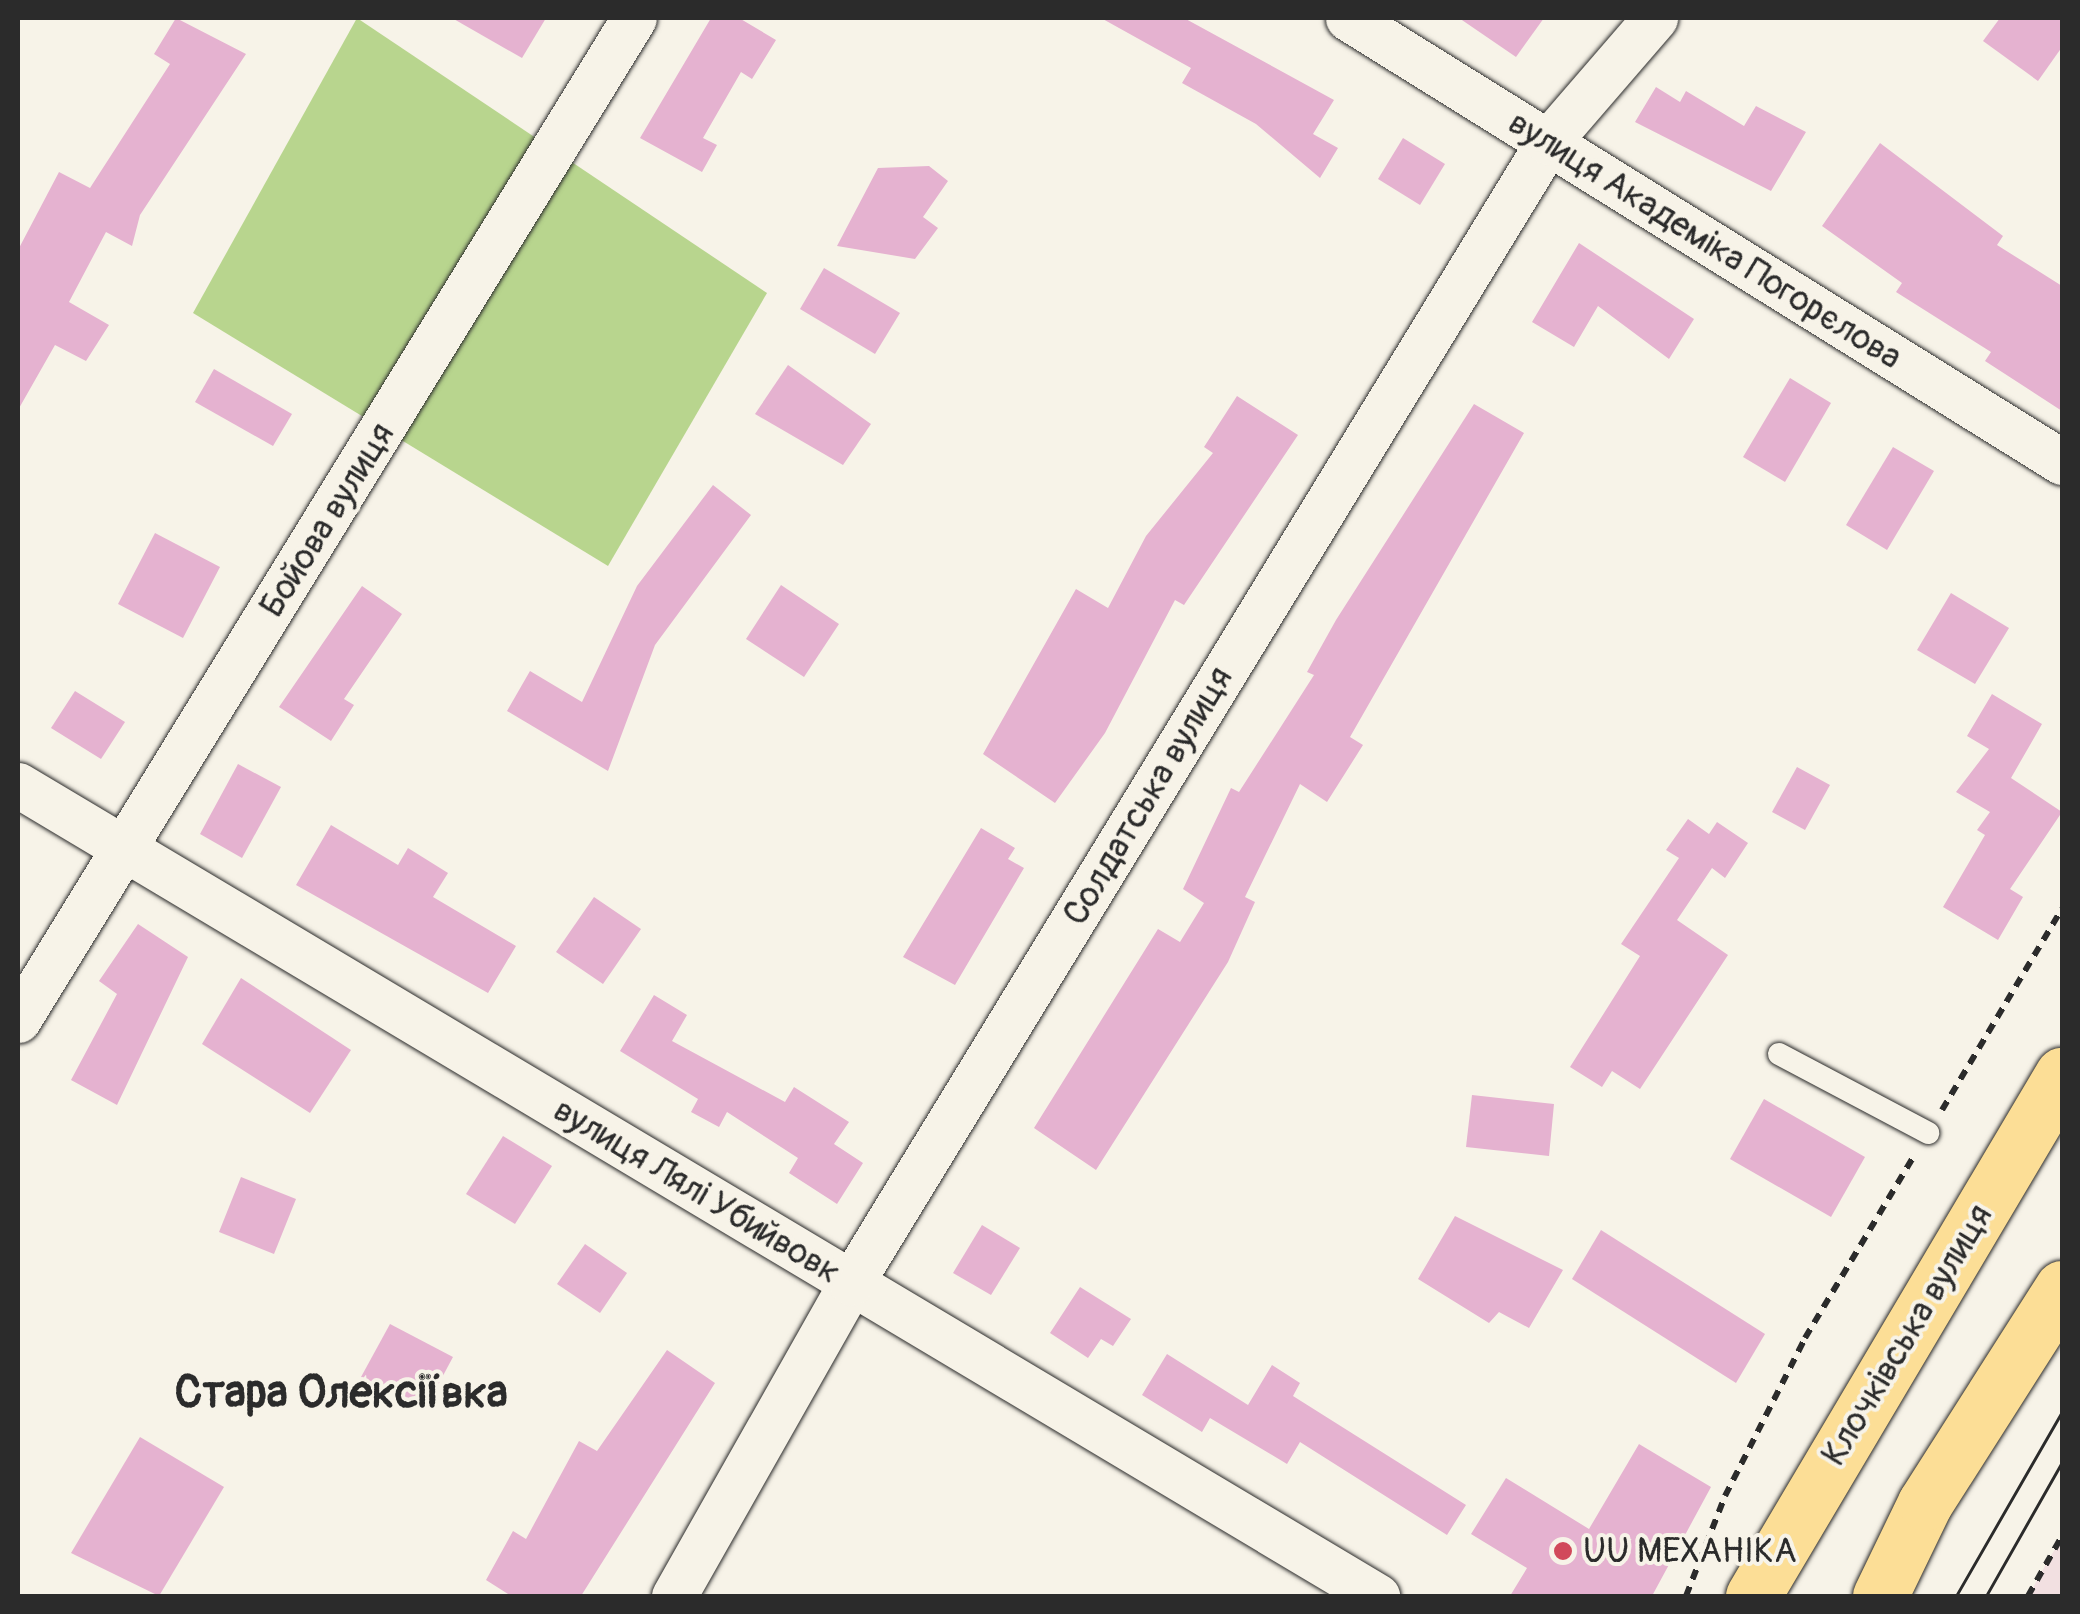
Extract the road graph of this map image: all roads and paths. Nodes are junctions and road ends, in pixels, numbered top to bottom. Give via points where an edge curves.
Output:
1 (634, 18) edge
2 (1348, 18) edge
3 (1655, 18) edge
4 (1548, 142) junction
5 (2062, 462) edge
6 (18, 786) edge
7 (124, 848) junction
8 (2062, 909) edge
9 (18, 1020) edge
10 (1779, 1054) dead end
11 (2062, 1075) edge
12 (1928, 1133) junction
13 (851, 1283) junction
14 (2062, 1288) edge
15 (2062, 1536) edge
16 (1317, 1582) edge
17 (674, 1596) edge
18 (1377, 1596) edge
19 (1686, 1596) edge
20 (1754, 1596) edge
21 (1880, 1596) edge
22 (2028, 1596) edge

1 - 7 street, Бойова вулиця
2 - 4 street, вулиця Академіка Погорєлова
3 - 4 street, Солдатська вулиця
4 - 5 street, вулиця Академіка Погорєлова
4 - 13 street, Солдатська вулиця
6 - 7 street, вулиця Лялі Убийвовк
7 - 9 street, Бойова вулиця
7 - 13 street, вулиця Лялі Убийвовк
8 - 12 path
10 - 12 lane
11 - 20 main road, Клочківська вулиця
12 - 19 path via 1805,1338 1725,1496
13 - 16 street, вулиця Лялі Убийвовк
13 - 17 street, Солдатська вулиця
14 - 21 main road via 1925,1503
15 - 22 path
16 - 18 street, вулиця Лялі Убийвовк

